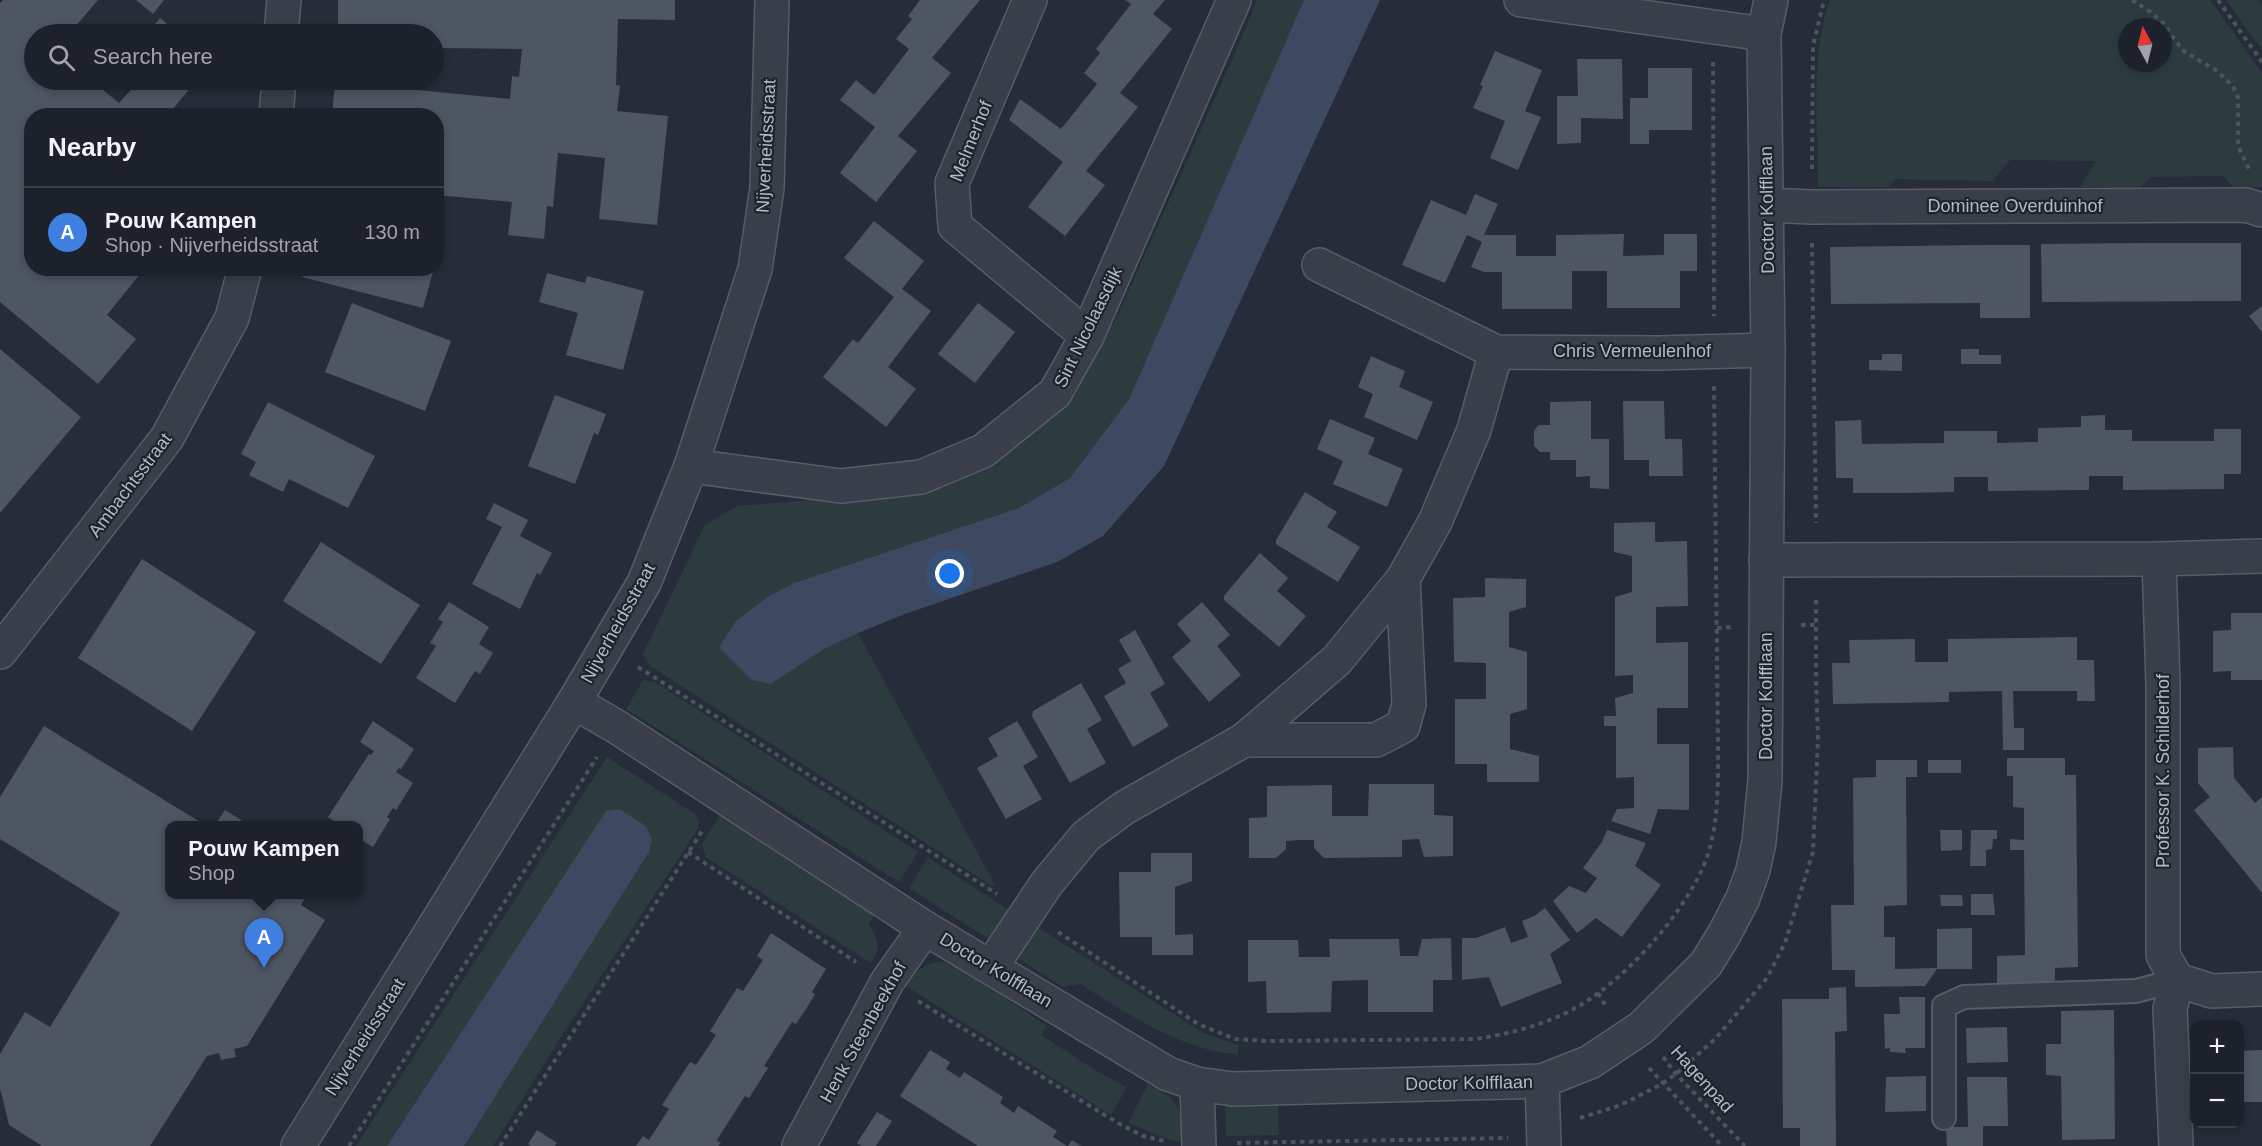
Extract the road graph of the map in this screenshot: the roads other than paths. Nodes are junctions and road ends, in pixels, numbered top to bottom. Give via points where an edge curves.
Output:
1 (284, 0) edge
2 (772, 0) edge
3 (1030, 0) edge
4 (1234, 0) edge
5 (1521, 0) edge
6 (1771, 0) edge
7 (282, 24) edge
8 (1764, 34) junction
9 (278, 90) edge
10 (277, 108) edge
11 (1767, 205) junction
12 (2259, 209) edge
13 (1319, 265) dead end
14 (244, 276) edge
15 (1087, 336) junction
16 (1768, 350) junction
17 (1496, 352) junction
18 (691, 466) junction
19 (2262, 556) edge
20 (1766, 560) junction
21 (2159, 560) junction
22 (1403, 579) junction
23 (0, 652) edge
24 (574, 702) junction
25 (1244, 740) junction
26 (925, 928) junction
27 (991, 967) junction
28 (2176, 980) junction
29 (2262, 989) edge
30 (1542, 1081) junction
31 (1197, 1084) junction
32 (1944, 1118) dead end
33 (1544, 1142) edge
34 (806, 1143) edge
35 (1199, 1145) edge
36 (298, 1146) edge
37 (2176, 1146) edge

1 - 7 street
2 - 18 street, Nijverheidsstraat via 767,188 755,269
3 - 15 street, Melmerhof via 952,183 955,226
4 - 15 street, Sint Nicolaasdijk
5 - 8 street
6 - 8 street, Doctor Kolfflaan
8 - 11 street, Doctor Kolfflaan
9 - 10 street
11 - 12 street, Dominee Overduinhof via 2246,205
11 - 16 street, Doctor Kolfflaan
13 - 17 street, Chris Vermeulenhof
14 - 23 street, Ambachtsstraat via 232,318 167,438
15 - 18 street, Sint Nicolaasdijk via 1055,393 983,452 921,477 841,486
16 - 17 street, Chris Vermeulenhof
16 - 20 street, Doctor Kolfflaan
17 - 22 street via 1469,440 1435,522
18 - 24 street, Nijverheidsstraat via 644,583
19 - 21 street
20 - 21 street
20 - 30 street, Doctor Kolfflaan via 1765,780 1759,842 1738,907 1706,964 1633,1033 1590,1062
21 - 28 street, Professor K. Schilderhof via 2163,955
22 - 25 street via 1337,660
22 - 25 street via 1408,704 1403,726 1376,740
24 - 26 street, Doctor Kolfflaan
24 - 36 street, Nijverheidsstraat
25 - 27 street via 1124,808 1086,836 1047,883
26 - 27 street, Doctor Kolfflaan
26 - 34 street, Henk Steenbeekhof via 887,982
27 - 31 street, Doctor Kolfflaan via 1168,1074
28 - 29 street via 2212,990
28 - 32 lane via 2136,991 1964,997 1944,1006
28 - 37 street via 2170,1010
30 - 31 street, Doctor Kolfflaan via 1233,1089
30 - 33 street
31 - 35 street

